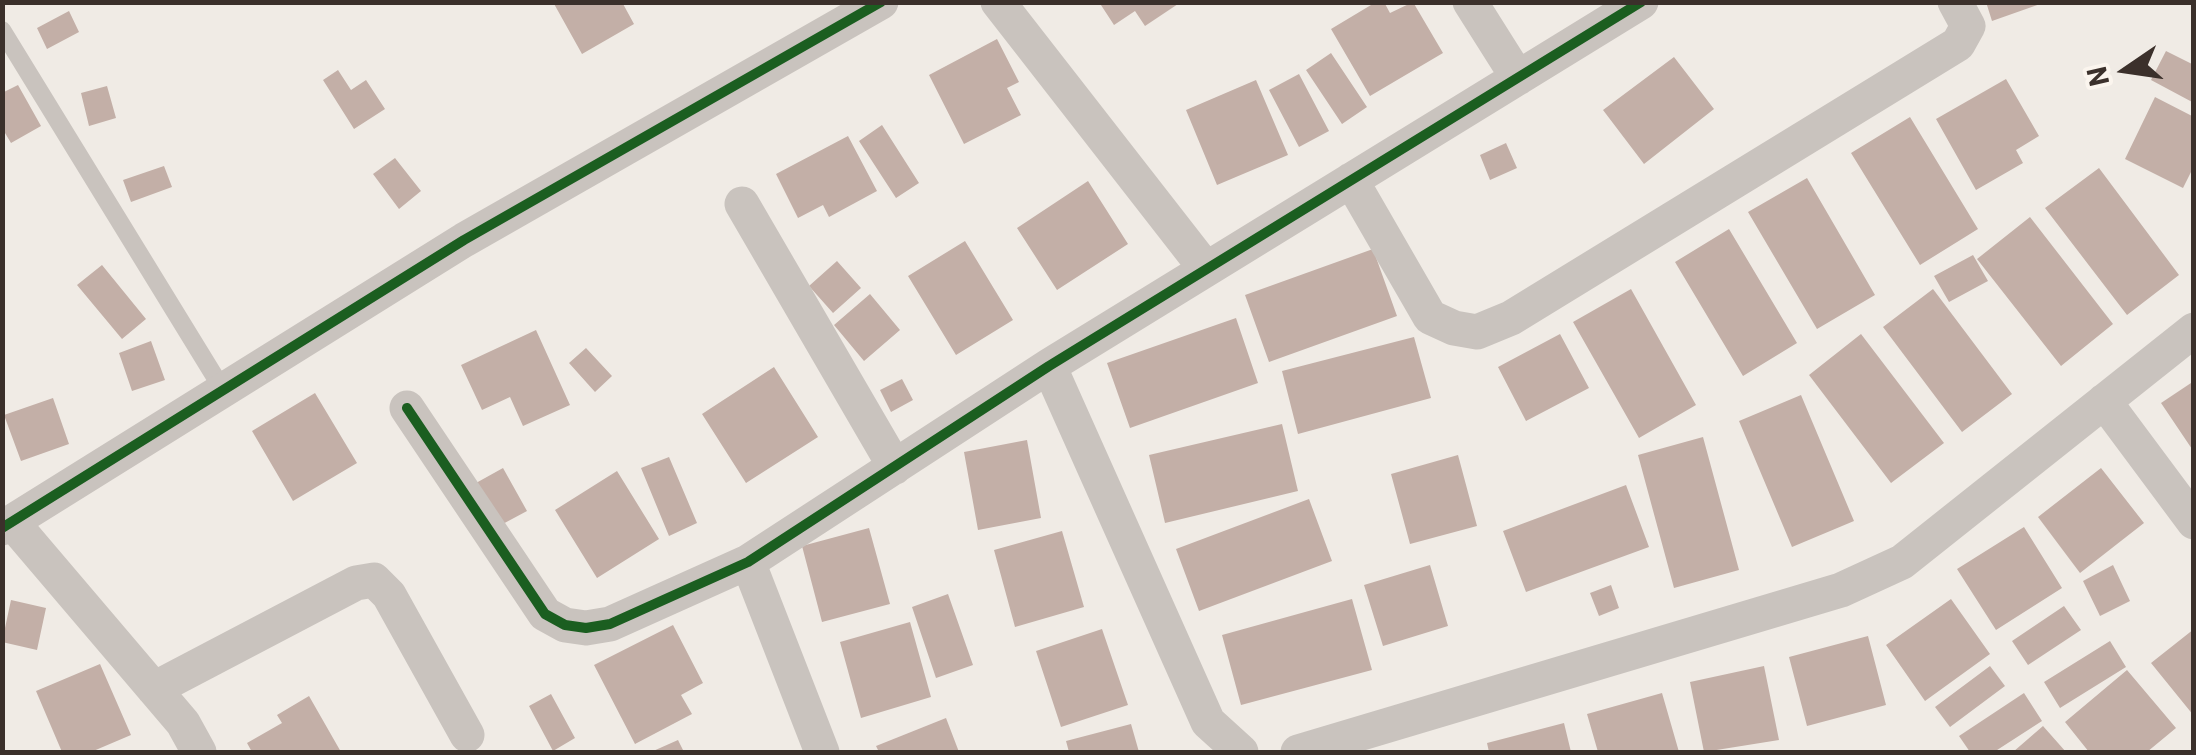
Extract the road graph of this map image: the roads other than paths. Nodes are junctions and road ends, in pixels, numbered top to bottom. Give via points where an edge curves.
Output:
1 (881, 2) edge
2 (998, 2) edge
3 (1470, 2) edge
4 (1641, 2) edge
5 (1955, 2) edge
6 (2, 30) edge
7 (1518, 78) junction
8 (1350, 180) junction
9 (742, 204) dead end
10 (1206, 270) junction
11 (2194, 330) edge
12 (1049, 366) junction
13 (223, 390) junction
14 (2104, 401) junction
15 (407, 408) dead end
16 (895, 466) junction
17 (2194, 522) edge
18 (7, 525) edge
19 (748, 562) junction
20 (154, 689) junction
21 (467, 735) dead end
22 (199, 752) edge
23 (822, 752) edge
24 (1242, 752) edge
25 (1298, 752) edge

1 - 13 street via 464,240
2 - 10 street
3 - 7 street
4 - 7 street
5 - 8 street via 1968,26 1958,44 1511,318 1477,332 1430,317
6 - 13 lane
7 - 8 street
8 - 10 street
9 - 16 street
10 - 12 street
11 - 14 street
12 - 16 street
12 - 24 street via 1208,722
13 - 18 street
14 - 17 street
14 - 25 street via 1902,562 1841,590
15 - 19 street via 545,614 565,625 610,624
16 - 19 street
18 - 20 street
19 - 23 street
20 - 21 street via 356,583 374,580 389,594
20 - 22 street

